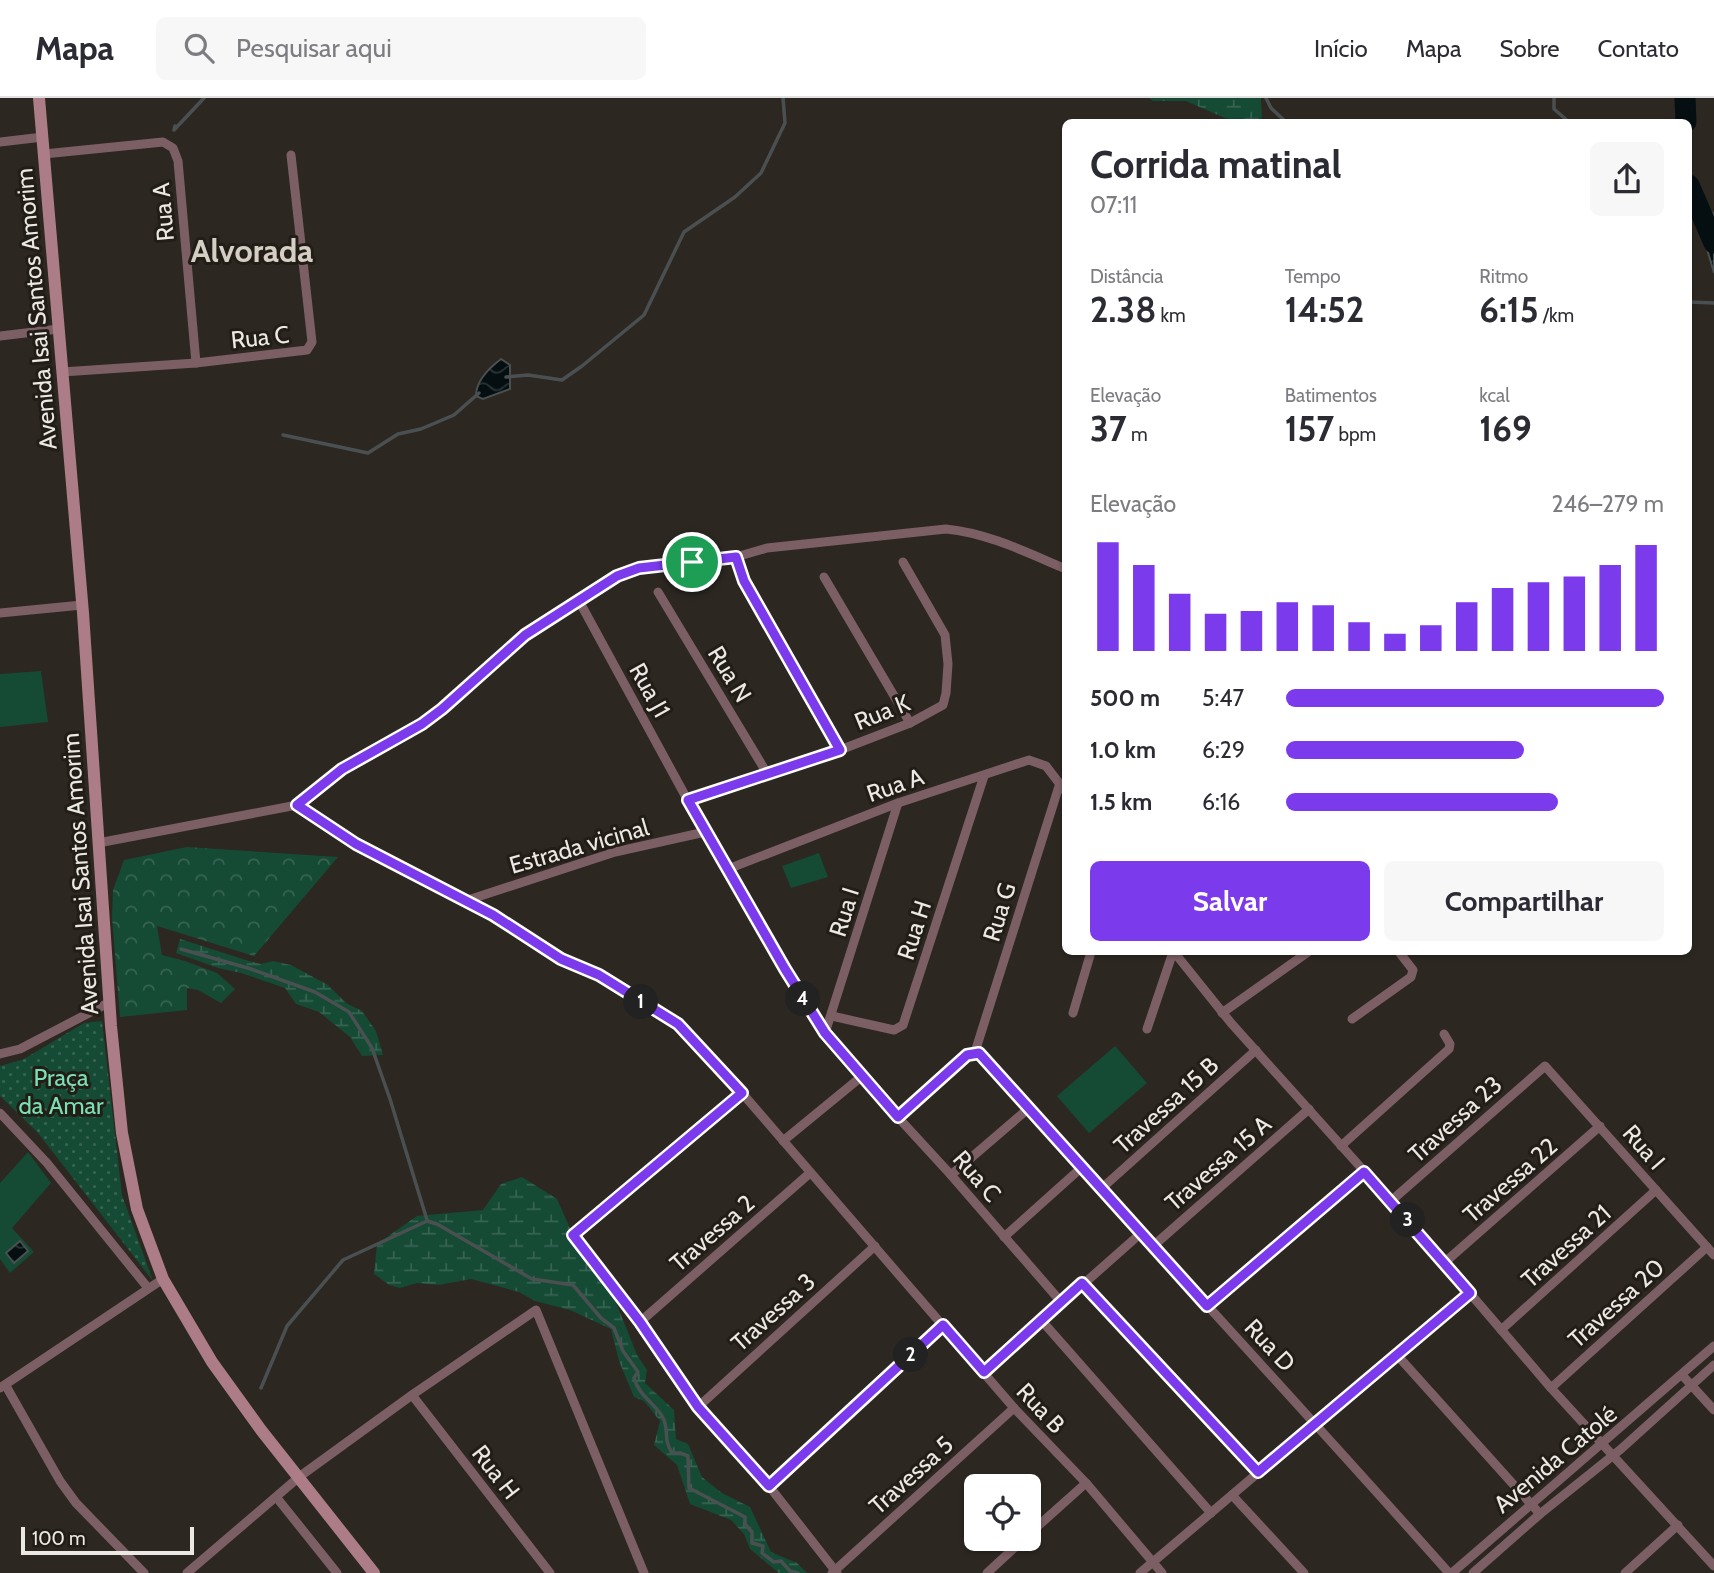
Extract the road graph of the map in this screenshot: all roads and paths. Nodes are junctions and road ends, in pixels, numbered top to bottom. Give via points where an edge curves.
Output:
1 (39, 98) edge
2 (43, 137) junction
3 (0, 142) edge
4 (44, 154) junction
5 (290, 155) dead end
6 (58, 329) junction
7 (0, 336) edge
8 (196, 363) junction
9 (62, 372) junction
10 (736, 557) junction
11 (903, 562) dead end
12 (1062, 567) edge
13 (824, 576) dead end
14 (658, 592) dead end
15 (578, 599) junction
16 (82, 605) junction
17 (0, 613) edge
18 (910, 723) junction
19 (840, 750) junction
20 (768, 775) junction
21 (984, 776) junction
22 (1060, 783) junction
23 (1062, 786) edge
24 (688, 800) junction
25 (898, 803) junction
26 (297, 805) junction
27 (705, 832) junction
28 (98, 843) junction
29 (728, 869) junction
30 (465, 901) junction
31 (1090, 955) edge
32 (1172, 955) edge
33 (1176, 955) edge
34 (1304, 955) edge
35 (1401, 955) edge
36 (110, 1002) junction
37 (1073, 1013) dead end
38 (1222, 1013) junction
39 (832, 1016) junction
40 (1352, 1019) dead end
41 (1147, 1029) dead end
42 (825, 1033) junction
43 (1444, 1034) dead end
44 (1256, 1050) junction
45 (975, 1052) junction
46 (0, 1054) edge
47 (1545, 1066) joint
48 (861, 1077) junction
49 (742, 1093) junction
50 (1029, 1108) junction
51 (1309, 1109) junction
52 (0, 1113) edge
53 (898, 1117) junction
54 (1601, 1126) junction
55 (783, 1141) junction
56 (1342, 1146) junction
57 (1081, 1168) junction
58 (1364, 1172) junction
59 (810, 1173) junction
60 (951, 1175) junction
61 (1101, 1189) junction
62 (1656, 1190) junction
63 (1391, 1201) junction
64 (1140, 1234) junction
65 (1004, 1237) junction
66 (875, 1247) junction
67 (1152, 1247) junction
68 (1711, 1251) edge
69 (1444, 1263) junction
70 (163, 1279) junction
71 (1082, 1283) junction
72 (148, 1288) junction
73 (1470, 1293) junction
74 (1062, 1303) junction
75 (1207, 1306) junction
76 (1042, 1321) junction
77 (640, 1322) junction
78 (943, 1325) junction
79 (1501, 1330) junction
80 (1714, 1346) edge
81 (1397, 1355) junction
82 (1714, 1365) edge
83 (984, 1372) junction
84 (1682, 1375) junction
85 (1692, 1385) junction
86 (3, 1387) edge
87 (1551, 1388) junction
88 (412, 1395) junction
89 (698, 1407) junction
90 (1014, 1408) junction
91 (1714, 1410) edge
92 (1316, 1423) junction
93 (1603, 1444) junction
94 (1613, 1455) junction
95 (1258, 1472) junction
96 (299, 1477) junction
97 (1086, 1483) junction
98 (769, 1486) junction
99 (1232, 1495) junction
100 (277, 1498) junction
101 (1531, 1503) junction
102 (1211, 1513) junction
103 (1541, 1514) junction
104 (1041, 1523) edge
105 (1678, 1525) junction
106 (1011, 1551) edge
107 (1153, 1562) junction
108 (1714, 1566) edge
109 (835, 1572) edge
110 (144, 1573) edge
111 (187, 1573) edge
112 (337, 1573) edge
113 (374, 1573) edge
114 (550, 1573) edge
115 (644, 1573) edge
116 (987, 1573) edge
117 (1140, 1573) edge
118 (1162, 1573) edge
119 (1304, 1573) edge
120 (1451, 1573) edge
121 (1473, 1573) edge
122 (1625, 1573) edge

1 - 2 main road, Avenida Isai Santos Amorim
2 - 3 street
2 - 4 main road, Avenida Isai Santos Amorim
4 - 6 main road, Avenida Isai Santos Amorim
4 - 8 street, Rua A via 163,142 173,148 178,161
5 - 8 street, Rua C via 310,347 303,352
6 - 7 street
6 - 9 main road, Avenida Isai Santos Amorim
8 - 9 street, Rua C
9 - 16 main road, Avenida Isai Santos Amorim
10 - 12 street via 767,548 946,528 1016,548
10 - 15 street via 639,568
10 - 19 street via 744,581
11 - 18 street, Rua K via 945,635 948,664 943,705
13 - 18 street
14 - 20 street, Rua N
15 - 24 street, Rua J1
15 - 26 street via 525,635 422,724 342,769
16 - 17 street
16 - 28 main road, Avenida Isai Santos Amorim
18 - 19 street, Rua K
19 - 20 street, Rua K
20 - 24 street, Rua K
21 - 22 street, Rua A via 1029,760 1046,766
21 - 25 street, Rua A
21 - 39 street, Rua H via 903,1025 894,1030
22 - 23 street, Rua A
22 - 45 street, Rua G
24 - 27 street, Rua J1
25 - 29 street, Rua A
25 - 39 street, Rua I
26 - 28 street
26 - 30 street, Rua B via 364,849
27 - 29 street, Rua J1
27 - 30 street, Estrada vicinal via 615,852
28 - 36 main road, Avenida Isai Santos Amorim
29 - 42 street, Rua C
30 - 49 street, Rua B via 678,1024
31 - 37 street
32 - 41 street
33 - 38 street
34 - 38 street
35 - 40 street via 1413,971 1411,977
36 - 46 street via 20,1049
36 - 70 main road, Avenida Isai Santos Amorim via 130,1175 137,1209
38 - 44 street
39 - 42 street, Rua I
42 - 48 street, Rua C
43 - 56 street via 1448,1049
44 - 51 street
44 - 61 street, Travessa 15 B
45 - 50 street, Rua D
45 - 53 street
47 - 54 street, Rua I
47 - 63 street, Travessa 23
48 - 53 street, Rua C
48 - 55 street
49 - 55 street, Rua B
49 - 77 street via 573,1235
50 - 57 street, Rua D
50 - 60 street
51 - 56 street
51 - 67 street, Travessa 15 A
52 - 72 street via 47,1163
53 - 60 street, Rua C
54 - 62 street, Rua I
54 - 69 street, Travessa 22
55 - 59 street, Rua B
56 - 58 street
57 - 61 street, Rua D
57 - 65 street
58 - 63 street
58 - 75 street
59 - 66 street, Rua B
59 - 77 street, Travessa 2
60 - 65 street, Rua C
61 - 64 street, Rua D
62 - 68 street, Rua I
62 - 79 street, Travessa 21
63 - 69 street
64 - 67 street, Rua D
64 - 71 street
65 - 74 street, Rua C
66 - 78 street, Rua B
66 - 89 street, Travessa 3
67 - 75 street, Rua D
68 - 87 street, Travessa 20
69 - 73 street
70 - 72 street
70 - 96 main road, Avenida Isai Santos Amorim via 212,1362
71 - 74 street
71 - 95 street
72 - 86 street
73 - 79 street
73 - 81 street
74 - 76 street
75 - 92 street, Rua D
76 - 83 street
76 - 102 street
77 - 89 street
78 - 83 street, Rua B
78 - 98 street
79 - 87 street
80 - 84 street, Avenida Catolé
81 - 92 street
81 - 101 street
82 - 85 street, Avenida Catolé
83 - 90 street, Rua B
84 - 85 street
84 - 93 street, Avenida Catolé
85 - 91 street
85 - 94 street, Avenida Catolé
86 - 110 street via 76,1503
87 - 93 street
88 - 96 street
88 - 114 street, Rua H
88 - 115 street via 536,1310
89 - 98 street
90 - 97 street, Rua B
90 - 109 street, Travessa 5
92 - 95 street
92 - 120 street, Rua D
93 - 94 street
93 - 101 street, Avenida Catolé
94 - 103 street, Avenida Catolé
94 - 105 street
95 - 99 street
96 - 100 street
96 - 113 main road, Avenida Isai Santos Amorim
97 - 104 street
97 - 107 street, Rua B
98 - 109 street
99 - 102 street
99 - 119 street
100 - 111 street
100 - 112 street
101 - 103 street
101 - 120 street, Avenida Catolé
102 - 107 street
103 - 121 street, Avenida Catolé
105 - 108 street
105 - 122 street
106 - 116 street
107 - 117 street
107 - 118 street, Rua B

